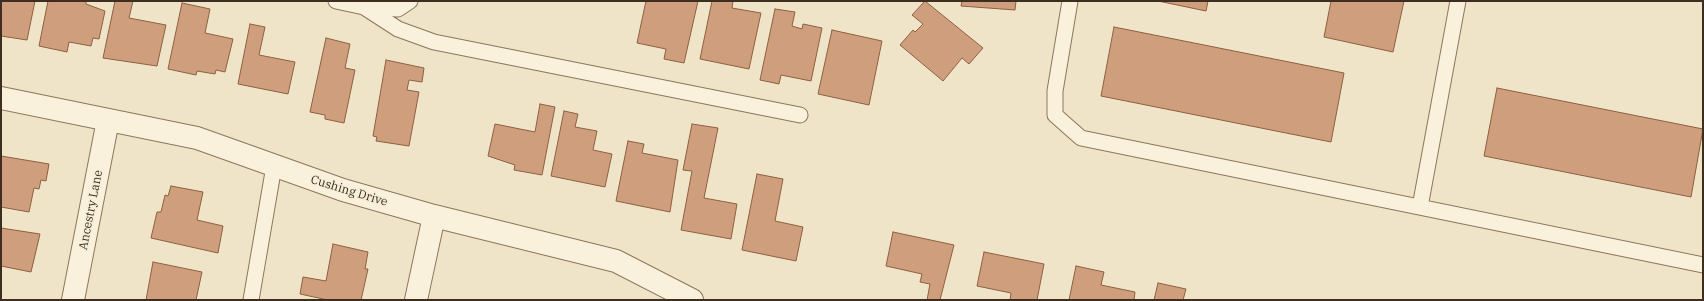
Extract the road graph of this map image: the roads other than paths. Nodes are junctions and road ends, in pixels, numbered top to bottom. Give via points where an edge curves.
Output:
1 (336, 1) edge
2 (410, 1) edge
3 (1070, 1) edge
4 (1458, 1) edge
5 (364, 7) junction
6 (1, 98) edge
7 (800, 115) dead end
8 (108, 120) junction
9 (274, 166) junction
10 (1420, 207) junction
11 (434, 216) junction
12 (1703, 265) edge
13 (73, 300) edge
14 (251, 300) edge
15 (416, 300) edge
16 (692, 300) edge

1 - 5 lane
2 - 5 lane via 398,9
3 - 10 lane via 1055,91 1055,115 1081,138
4 - 10 lane
5 - 7 lane via 398,29 434,42
6 - 8 street, Cushing Drive
8 - 9 street, Cushing Drive via 197,138
8 - 13 street, Ancestry Lane
9 - 11 street, Cushing Drive via 343,190
9 - 14 lane
10 - 12 lane
11 - 15 street
11 - 16 street, Cushing Drive via 616,262

